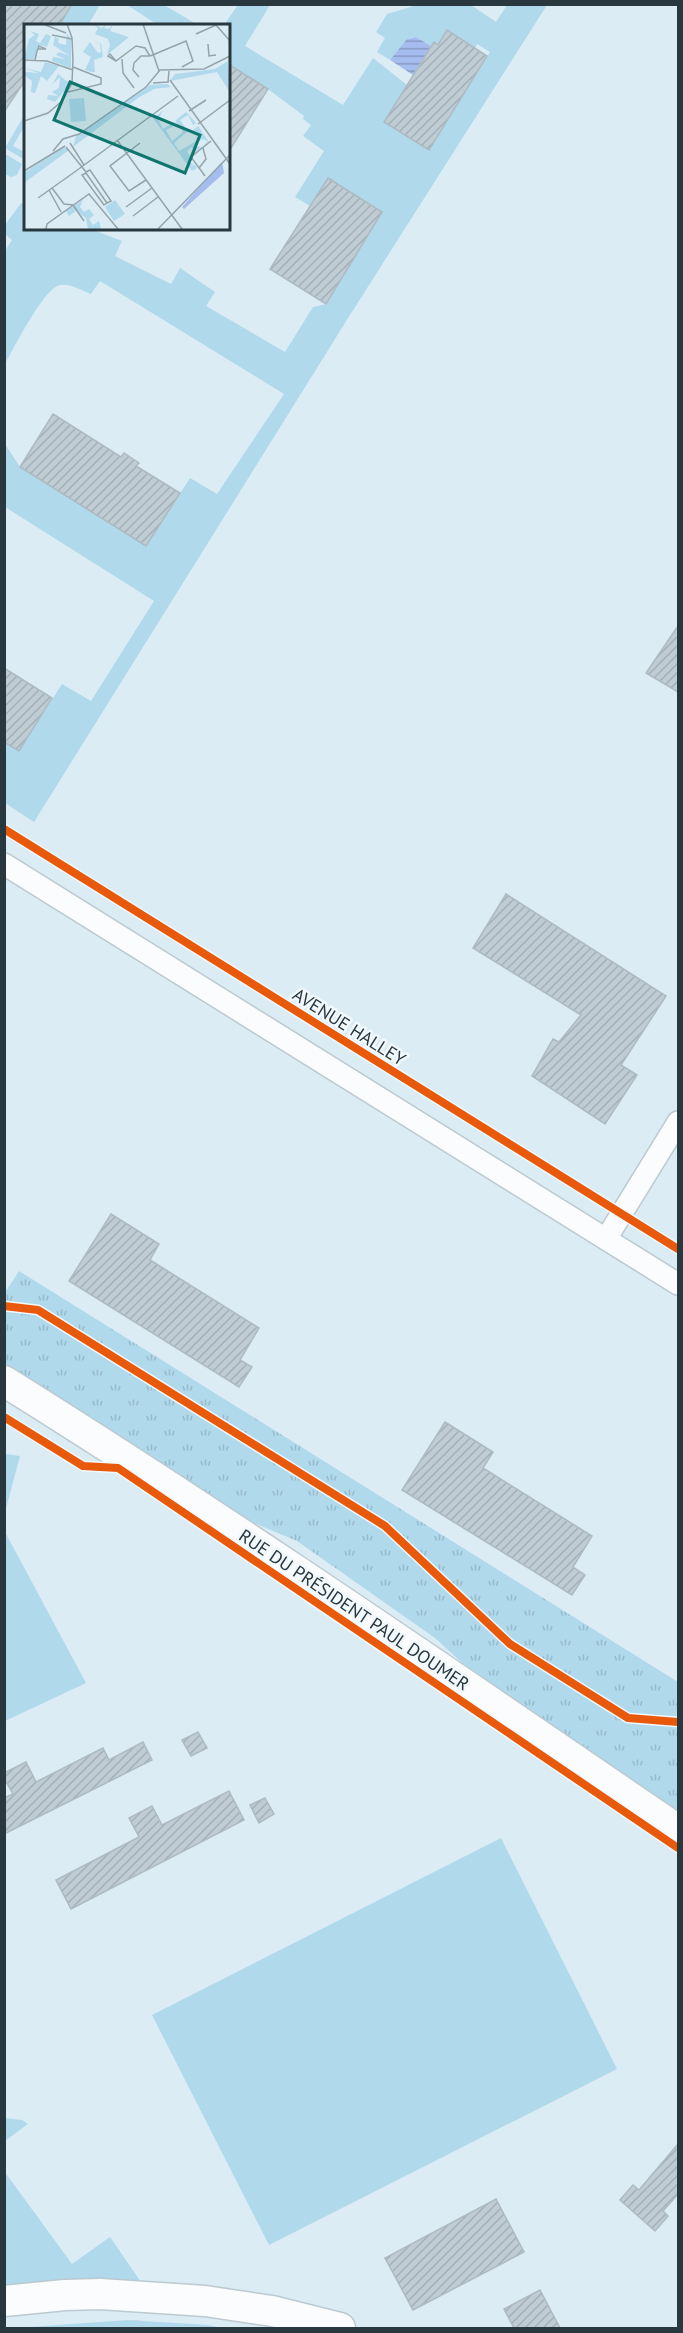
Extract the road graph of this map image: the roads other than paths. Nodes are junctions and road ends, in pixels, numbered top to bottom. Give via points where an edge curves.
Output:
1 (4, 864) edge
2 (678, 1122) edge
3 (606, 1239) junction
4 (678, 1284) edge
5 (4, 1381) edge
6 (678, 1830) edge
7 (133, 2298) junction
8 (4, 2301) edge
9 (4, 2321) edge
10 (340, 2328) edge

1 - 3 street
2 - 3 street
3 - 4 street
5 - 6 main road, RUE DU PRÉSIDENT PAUL DOUMER via 274,1556
7 - 8 main road via 100,2294
7 - 9 main road via 96,2312
7 - 10 main road via 234,2305

